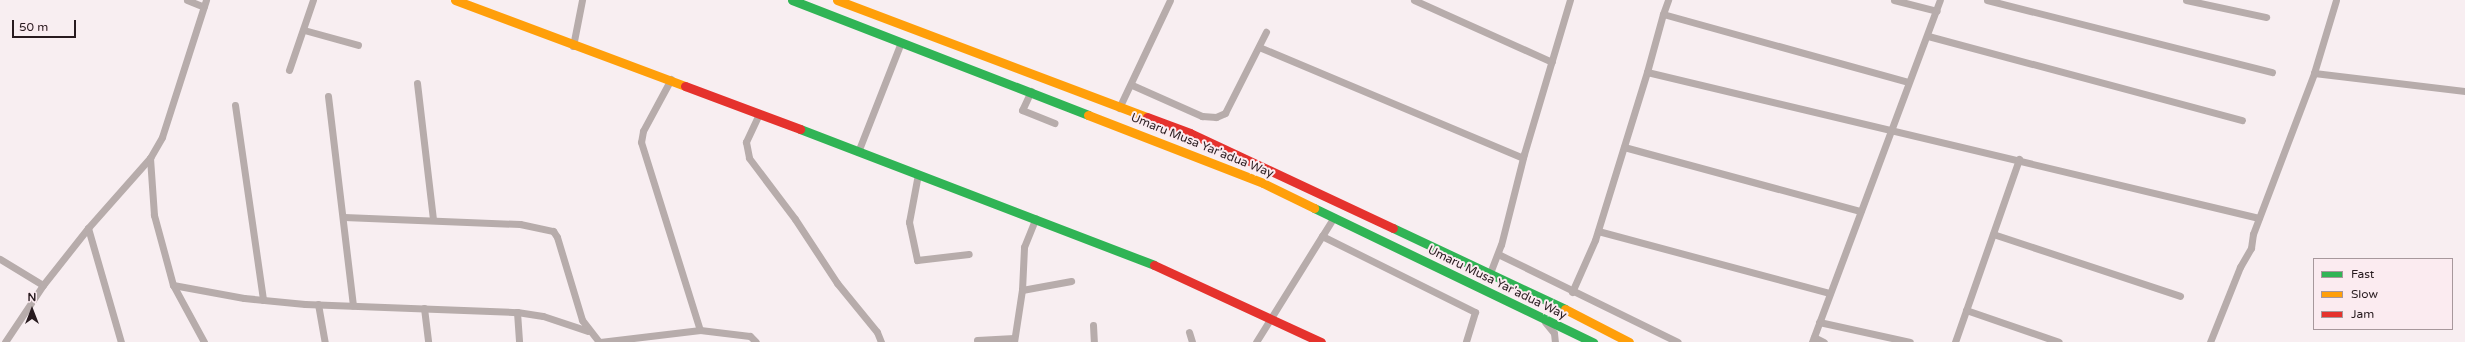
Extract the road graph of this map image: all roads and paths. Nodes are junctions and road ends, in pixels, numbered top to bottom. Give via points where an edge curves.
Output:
1 (187, 0) edge
2 (313, 0) edge
3 (455, 0) edge
4 (582, 0) edge
5 (792, 0) edge
6 (837, 0) edge
7 (1414, 0) edge
8 (1570, 0) edge
9 (1668, 0) edge
10 (1894, 0) edge
11 (1940, 0) edge
12 (1987, 0) edge
13 (2186, 0) edge
14 (2336, 0) edge
15 (1167, 1) edge
16 (205, 4) edge
17 (1937, 10) junction
18 (1663, 14) junction
19 (2266, 18) dead end
20 (304, 30) junction
21 (1266, 32) dead end
22 (1928, 36) junction
23 (901, 42) junction
24 (358, 45) dead end
25 (574, 46) junction
26 (1259, 47) junction
27 (1552, 62) junction
28 (289, 70) dead end
29 (1647, 72) junction
30 (2272, 72) dead end
31 (2314, 73) junction
32 (671, 79) junction
33 (1908, 82) junction
34 (417, 83) dead end
35 (1132, 85) junction
36 (1031, 91) junction
37 (2465, 91) edge
38 (328, 96) dead end
39 (235, 105) dead end
40 (1119, 108) junction
41 (759, 114) junction
42 (2242, 120) dead end
43 (1055, 123) dead end
44 (1891, 128) junction
45 (1213, 144) junction
46 (1624, 146) junction
47 (858, 152) junction
48 (150, 158) junction
49 (1523, 158) junction
50 (2019, 159) junction
51 (1206, 160) junction
52 (918, 174) junction
53 (1860, 210) junction
54 (1334, 217) junction
55 (344, 218) junction
56 (1036, 218) junction
57 (2259, 218) junction
58 (433, 220) junction
59 (88, 228) junction
60 (1598, 231) junction
61 (1993, 234) junction
62 (1322, 236) junction
63 (970, 254) dead end
64 (1498, 254) junction
65 (0, 259) edge
66 (1490, 273) junction
67 (1071, 281) dead end
68 (43, 285) junction
69 (173, 285) junction
70 (1022, 290) junction
71 (1572, 292) junction
72 (1830, 293) junction
73 (2180, 296) dead end
74 (263, 300) junction
75 (318, 304) junction
76 (353, 306) junction
77 (424, 308) junction
78 (1966, 310) junction
79 (517, 312) junction
80 (1541, 317) junction
81 (1272, 320) junction
82 (1819, 322) junction
83 (1093, 325) dead end
84 (588, 330) junction
85 (700, 330) junction
86 (1189, 332) dead end
87 (977, 340) dead end
88 (1014, 340) edge
89 (1589, 340) edge
90 (1813, 340) edge
91 (5, 342) edge
92 (121, 342) edge
93 (204, 342) edge
94 (325, 342) edge
95 (428, 342) edge
96 (519, 342) edge
97 (600, 342) edge
98 (756, 342) edge
99 (881, 342) edge
100 (1094, 342) edge
101 (1192, 342) edge
102 (1256, 342) edge
103 (1321, 342) edge
104 (1466, 342) edge
105 (1555, 342) edge
106 (1576, 342) edge
107 (1629, 342) edge
108 (1678, 342) edge
109 (1824, 342) edge
110 (1910, 342) edge
111 (1955, 342) edge
112 (2059, 342) edge
113 (2210, 342) edge

1 - 16 street
2 - 20 street
3 - 25 main road
4 - 25 street
5 - 23 main road, Umaru Musa Yar'adua Way
6 - 40 main road, Umaru Musa Yar'adua Way
7 - 27 street
8 - 27 street
9 - 18 street
10 - 17 street
11 - 17 street
12 - 30 street
13 - 19 street
14 - 31 street
15 - 35 street
16 - 48 street via 162,137
17 - 22 street
18 - 29 street
18 - 33 street
20 - 24 street
20 - 28 street
21 - 26 street
22 - 33 street
22 - 42 street
23 - 36 main road, Umaru Musa Yar'adua Way
23 - 47 street
25 - 32 main road
26 - 35 street via 1224,113 1216,117 1202,116
26 - 49 street
27 - 49 street
29 - 44 street
29 - 46 street
31 - 37 street
31 - 57 street
32 - 41 main road
32 - 85 street via 643,131 641,142
33 - 44 street
34 - 58 street
35 - 40 street
36 - 43 street via 1022,110
36 - 51 main road, Umaru Musa Yar'adua Way
38 - 55 street
39 - 74 street
40 - 45 main road, Umaru Musa Yar'adua Way
41 - 47 main road
41 - 99 street via 746,142 749,158 795,219 837,283 877,332
44 - 50 street
44 - 53 street
45 - 51 main road
45 - 66 main road, Umaru Musa Yar'adua Way
46 - 53 street
46 - 60 street
47 - 52 main road
48 - 59 street
48 - 69 street via 154,215
49 - 64 street
50 - 57 street
50 - 61 street
51 - 54 main road, Umaru Musa Yar'adua Way via 1263,183
52 - 56 main road
52 - 63 street via 909,222 917,260
53 - 72 street
54 - 62 street
54 - 80 main road, Umaru Musa Yar'adua Way
55 - 58 street
55 - 76 street
56 - 70 street via 1024,247
56 - 81 main road via 1188,279
57 - 113 street via 2251,248 2240,267
58 - 84 street via 520,224 553,231 558,237 582,320
59 - 68 street
59 - 92 street
60 - 71 street
60 - 72 street
61 - 73 street
61 - 78 street
62 - 81 street
62 - 104 street via 1475,312
64 - 66 street
64 - 71 street
65 - 68 street
66 - 107 main road, Umaru Musa Yar'adua Way
67 - 70 street
68 - 91 street
69 - 74 street
69 - 93 street
70 - 88 street
71 - 108 street
72 - 82 street
74 - 75 street
75 - 76 street
75 - 94 street
76 - 77 street
77 - 79 street
77 - 95 street
78 - 111 street
78 - 112 street
79 - 84 street via 543,316
79 - 96 street
80 - 89 main road, Umaru Musa Yar'adua Way
80 - 105 street via 1551,328
81 - 102 street
81 - 103 main road
82 - 90 street
82 - 110 street
83 - 100 street
84 - 97 street
85 - 97 street
85 - 98 street via 750,336
86 - 101 street
87 - 88 street
89 - 106 street
90 - 109 street

